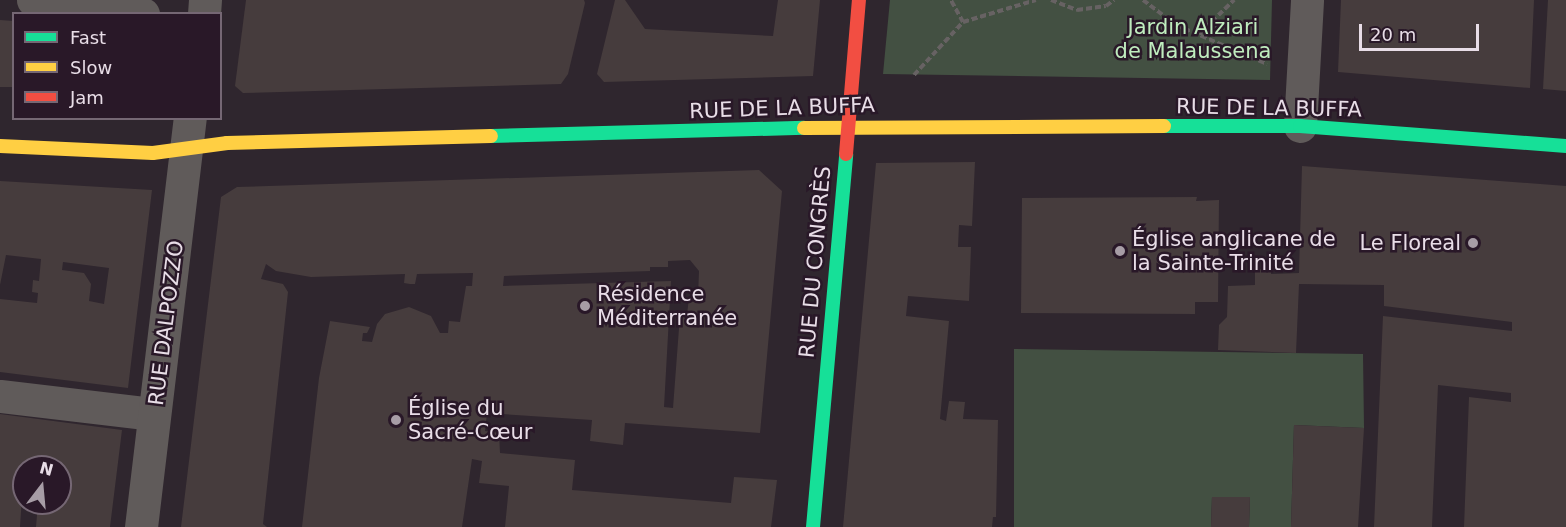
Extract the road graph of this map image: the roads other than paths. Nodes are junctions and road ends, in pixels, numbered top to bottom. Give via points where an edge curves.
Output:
1 (33, 0) edge
2 (859, 0) edge
3 (1307, 0) edge
4 (127, 12) edge
5 (1300, 126) junction
6 (847, 127) junction
7 (190, 133) edge
8 (0, 146) edge
9 (1566, 146) edge
10 (0, 396) edge
11 (154, 414) junction
12 (141, 527) edge
13 (813, 527) edge

1 - 4 street
2 - 6 street, RUE DU CONGRÈS
3 - 5 street
5 - 6 street, RUE DE LA BUFFA
5 - 9 street, RUE DE LA BUFFA
6 - 7 street, RUE DE LA BUFFA via 227,143
6 - 13 street, RUE DU CONGRÈS
7 - 8 street, RUE DE LA BUFFA via 153,153
7 - 11 street, RUE DALPOZZO
10 - 11 street
11 - 12 street, RUE DALPOZZO

